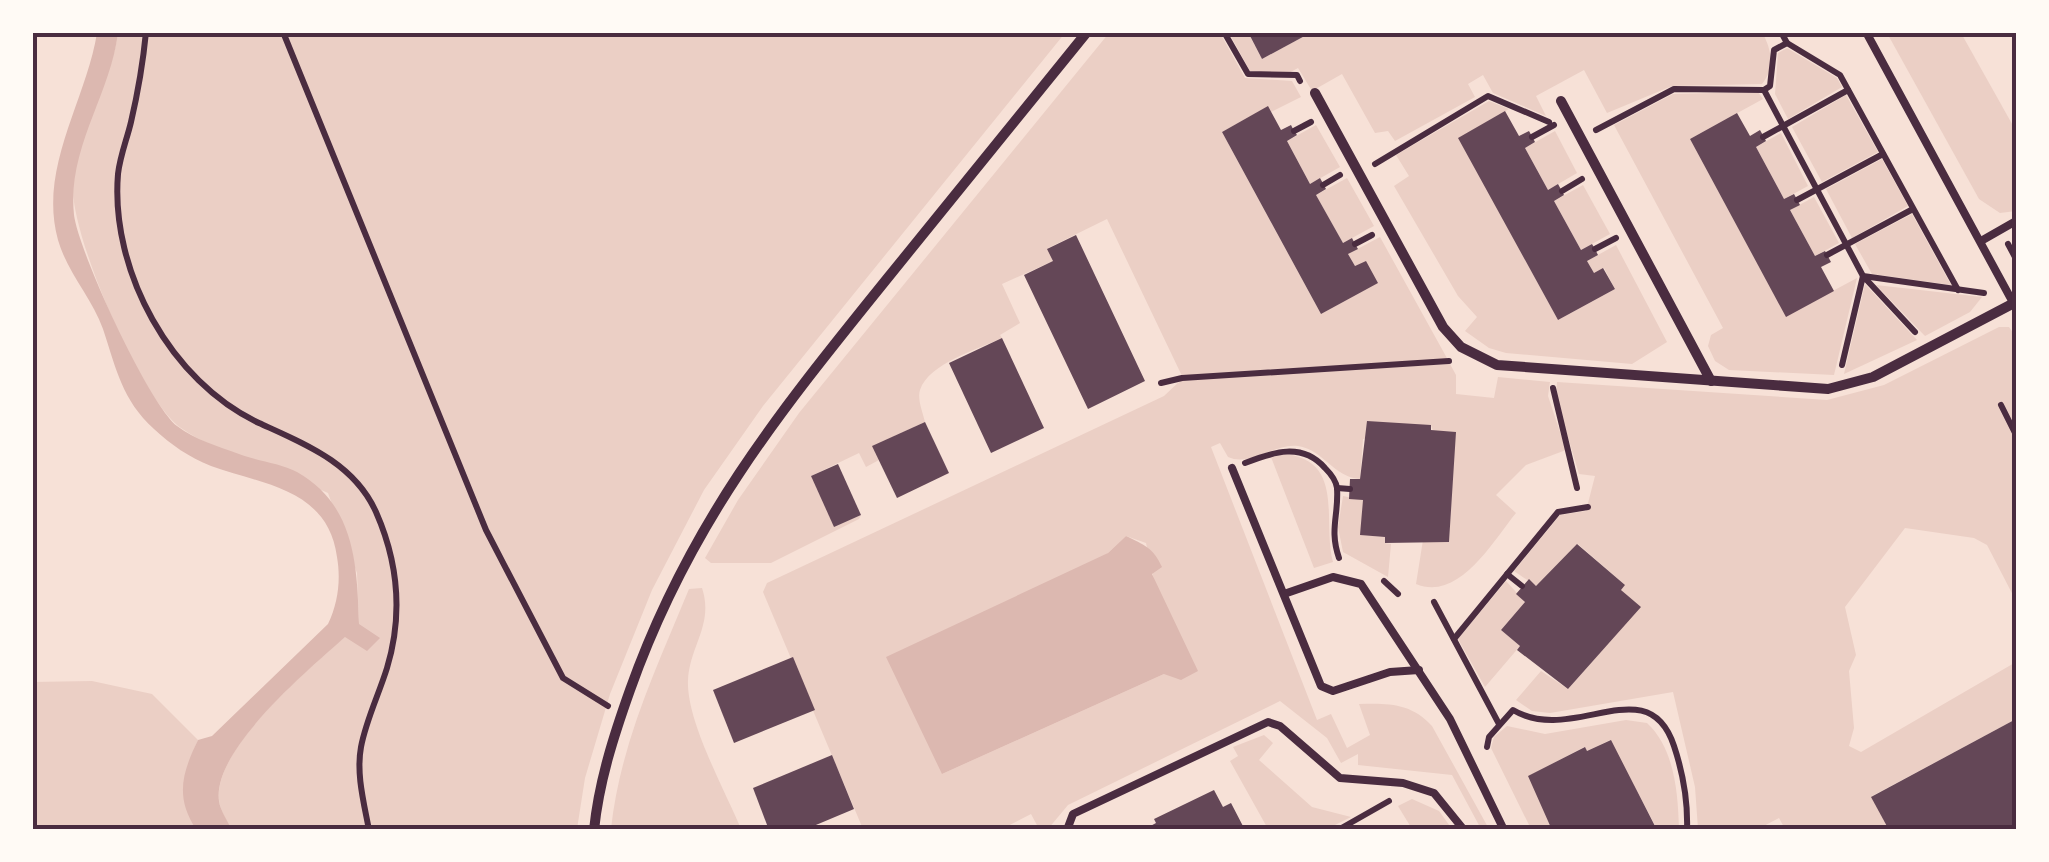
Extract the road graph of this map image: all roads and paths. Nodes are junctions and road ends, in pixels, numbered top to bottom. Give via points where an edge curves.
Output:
1 (146, 32) edge
2 (283, 32) edge
3 (1087, 32) edge
4 (1224, 32) edge
5 (1781, 32) edge
6 (1866, 32) edge
7 (1787, 43) junction
8 (1296, 75) dead end
9 (1764, 90) junction
10 (1848, 90) junction
11 (1315, 92) dead end
12 (1561, 100) dead end
13 (1621, 116) dead end
14 (1555, 125) junction
15 (1784, 127) junction
16 (1532, 137) dead end
17 (1764, 137) dead end
18 (1562, 138) dead end
19 (1399, 148) dead end
20 (1883, 154) junction
21 (1576, 164) dead end
22 (1583, 178) junction
23 (1817, 190) junction
24 (1562, 191) dead end
25 (1592, 193) dead end
26 (1797, 200) dead end
27 (1913, 208) junction
28 (2016, 222) edge
29 (1608, 223) dead end
30 (1616, 238) junction
31 (1981, 242) junction
32 (1847, 245) junction
33 (1595, 249) dead end
34 (1625, 255) dead end
35 (1827, 256) dead end
36 (1863, 276) junction
37 (2003, 283) junction
38 (1958, 290) junction
39 (2015, 306) edge
40 (1930, 348) junction
41 (1473, 355) junction
42 (1555, 372) junction
43 (1711, 381) junction
44 (1161, 383) dead end
45 (1836, 387) junction
46 (2001, 405) dead end
47 (2016, 432) edge
48 (1232, 468) joint
49 (1337, 488) junction
50 (1350, 488) dead end
51 (1577, 488) dead end
52 (1588, 507) dead end
53 (1346, 558) dead end
54 (1375, 572) dead end
55 (1506, 574) junction
56 (1522, 586) dead end
57 (1284, 594) junction
58 (1398, 594) dead end
59 (1434, 602) dead end
60 (1454, 639) junction
61 (1419, 670) junction
62 (622, 714) junction
63 (1500, 725) junction
64 (1488, 750) dead end
65 (1416, 786) junction
66 (370, 830) edge
67 (594, 830) edge
68 (1066, 830) edge
69 (1338, 830) edge
70 (1464, 830) edge
71 (1504, 830) edge
72 (1687, 830) edge

1 - 66 path via 142,78 118,170 117,217 152,317 188,372 218,402 336,461 363,488 389,546 398,585 395,626 361,747
2 - 62 path via 486,530 563,678
3 - 62 street via 746,457 686,558
4 - 8 path via 1248,74
5 - 7 path
6 - 31 lane
7 - 9 path via 1774,50
7 - 10 path via 1840,75
9 - 13 path via 1674,89
9 - 15 path
10 - 15 path
10 - 20 path
11 - 41 street via 1437,317
12 - 43 street
14 - 16 path
14 - 18 path
14 - 19 path via 1488,96
15 - 17 path
15 - 23 path
20 - 23 path
20 - 27 path
21 - 22 path
22 - 24 path
22 - 25 path
23 - 26 path
23 - 32 path
27 - 32 path
27 - 38 path
28 - 31 lane
29 - 30 path
30 - 33 path
30 - 34 path
31 - 37 lane
32 - 35 path
32 - 36 path
36 - 38 path
36 - 40 path
36 - 45 path
37 - 38 path via 1982,294
37 - 39 lane
39 - 40 street
40 - 45 street
41 - 42 street
41 - 44 path via 1440,364
42 - 43 street
42 - 51 path via 1552,396
43 - 45 street
46 - 47 path
48 - 49 path via 1280,450 1300,452 1320,462
48 - 57 lane
49 - 50 path
49 - 53 path via 1333,539 1338,558
52 - 55 path via 1558,512
54 - 58 path
55 - 56 path
55 - 60 path
57 - 61 lane via 1332,576 1354,580
57 - 61 lane via 1328,690
59 - 60 path
60 - 63 path
61 - 71 lane
62 - 67 street
63 - 64 path
63 - 72 path via 1513,710 1544,724 1651,711 1665,724 1679,762
65 - 68 lane via 1340,778 1268,722 1073,814
65 - 69 path
65 - 70 lane via 1446,803

